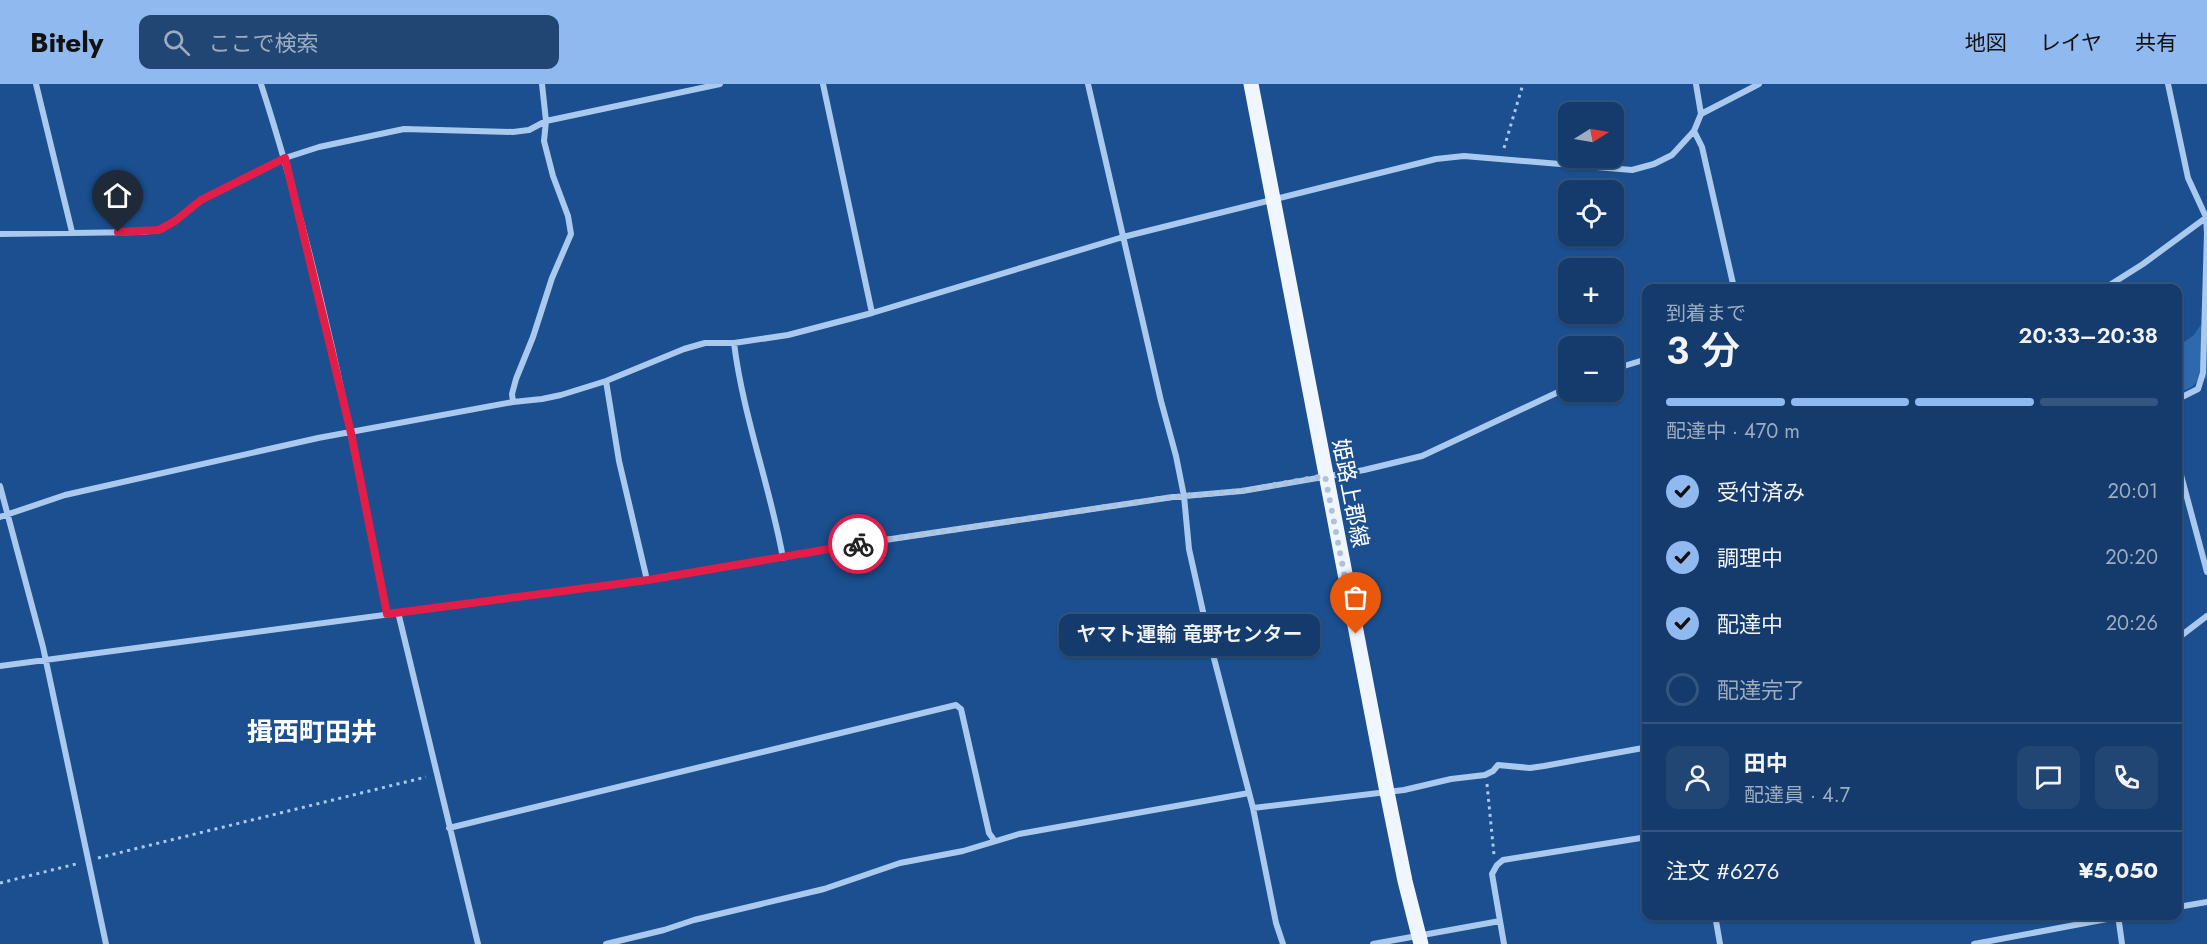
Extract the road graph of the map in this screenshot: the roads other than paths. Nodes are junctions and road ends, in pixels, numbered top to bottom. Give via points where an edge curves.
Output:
1 (36, 84) edge
2 (261, 84) edge
3 (542, 84) edge
4 (720, 84) edge
5 (823, 84) edge
6 (1088, 84) edge
7 (1251, 84) edge
8 (1696, 84) edge
9 (1759, 84) edge
10 (2168, 84) edge
11 (1701, 114) junction
12 (546, 122) junction
13 (1694, 131) junction
14 (285, 158) junction
15 (1274, 198) junction
16 (2206, 217) edge
17 (72, 232) junction
18 (0, 234) edge
19 (1123, 237) junction
20 (1733, 284) edge
21 (2111, 284) edge
22 (872, 313) junction
23 (734, 342) junction
24 (1642, 361) edge
25 (1624, 366) edge
26 (606, 381) junction
27 (1558, 392) edge
28 (2182, 397) edge
29 (513, 402) junction
30 (351, 433) junction
31 (1325, 476) junction
32 (2182, 479) edge
33 (0, 486) edge
34 (1184, 496) junction
35 (8, 514) junction
36 (0, 517) edge
37 (783, 558) junction
38 (2207, 572) edge
39 (648, 580) junction
40 (398, 612) junction
41 (387, 614) junction
42 (2207, 616) edge
43 (2182, 635) edge
44 (45, 660) junction
45 (0, 666) edge
46 (1642, 748) edge
47 (1387, 792) junction
48 (1249, 793) junction
49 (1253, 808) junction
50 (449, 828) junction
51 (1642, 838) edge
52 (994, 840) junction
53 (2207, 902) edge
54 (2182, 906) edge
55 (1716, 920) edge
56 (2097, 920) edge
57 (2119, 920) edge
58 (1500, 921) junction
59 (1420, 940) edge
60 (106, 944) edge
61 (478, 944) edge
62 (606, 944) edge
63 (1283, 944) edge
64 (1373, 944) edge
65 (1504, 944) edge
66 (1720, 944) edge
67 (1974, 944) edge
68 (2122, 944) edge

1 - 17 street
2 - 14 street
3 - 12 street
4 - 12 street
5 - 22 street
6 - 19 street
7 - 15 main road, 姫路上郡線
8 - 11 street
9 - 11 street
10 - 16 street via 2188,178
11 - 13 street
12 - 14 street via 513,132 404,129
12 - 29 street via 544,141 571,234 516,379
13 - 15 street via 1672,155 1632,170 1464,156 1436,159
13 - 20 street via 1702,147
14 - 17 street via 201,200 159,230
14 - 30 street
15 - 19 street
15 - 31 main road, 姫路上郡線
16 - 21 street
16 - 28 street via 2203,373 2198,389
17 - 18 street
19 - 22 street
19 - 34 street
22 - 23 street via 788,335
23 - 26 street via 705,343 684,349
23 - 37 street via 752,435 776,516
24 - 25 street
26 - 29 street via 542,399
26 - 39 street via 619,461
27 - 31 street via 1422,456
29 - 30 street
30 - 35 street via 65,495
30 - 41 street
31 - 34 street via 1242,491
31 - 47 main road, 姫路上郡線
32 - 38 street
33 - 35 street
34 - 37 street
34 - 48 street via 1191,559
35 - 36 street
35 - 44 street
37 - 39 street
39 - 40 street
40 - 41 street
40 - 50 street
41 - 44 street
42 - 43 street
44 - 45 street
44 - 60 street
46 - 47 street via 1530,768 1498,765 1485,775
47 - 49 street
47 - 59 main road, 姫路上郡線
48 - 49 street
48 - 52 street
49 - 63 street
50 - 52 street via 956,705 961,709 988,832
50 - 61 street
51 - 58 street via 1503,860 1492,874
52 - 62 street
53 - 54 street
55 - 66 street
56 - 67 street
57 - 68 street
58 - 59 street
58 - 65 street
59 - 64 street

